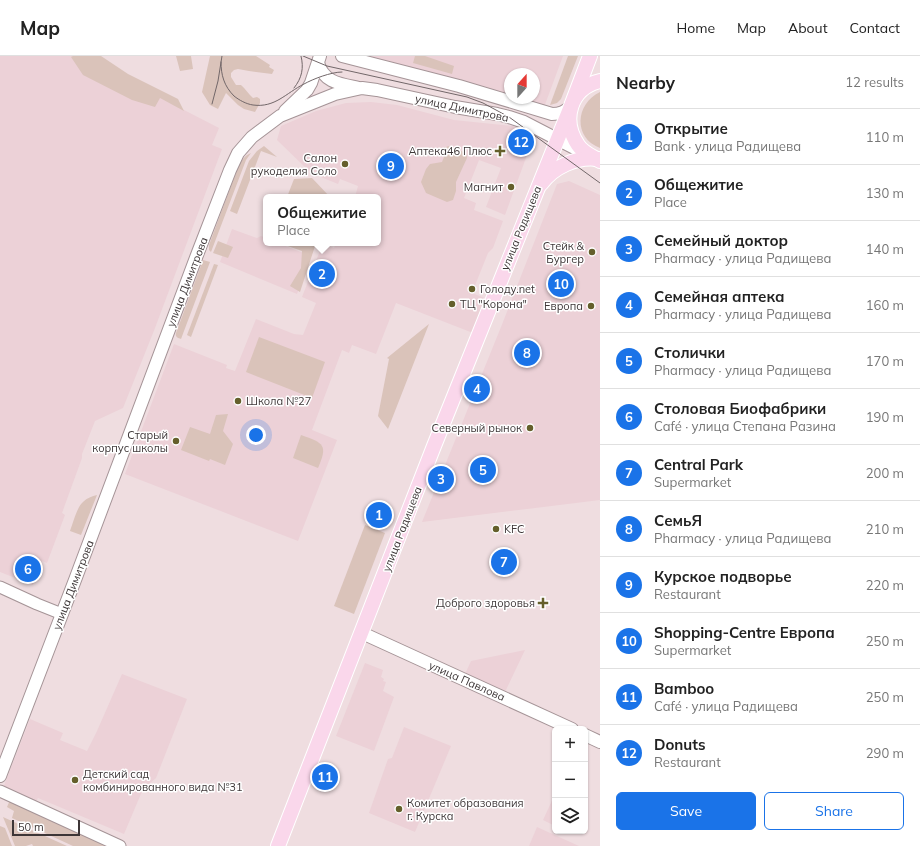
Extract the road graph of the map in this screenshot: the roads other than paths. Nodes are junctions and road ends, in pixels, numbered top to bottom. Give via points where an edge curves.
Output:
1 (342, 56) edge
2 (590, 56) edge
3 (319, 59) edge
4 (600, 81) edge
5 (459, 86) junction
6 (362, 88) junction
7 (571, 106) junction
8 (455, 107) junction
9 (280, 116) junction
10 (557, 139) junction
11 (599, 160) edge
12 (535, 195) junction
13 (0, 587) edge
14 (62, 614) junction
15 (362, 633) junction
16 (565, 726) edge
17 (588, 736) edge
18 (600, 742) edge
19 (0, 776) edge
20 (0, 791) edge
21 (120, 846) edge
22 (278, 846) edge

1 - 5 main road
2 - 7 main road, улица Радищева
3 - 6 main road via 320,69 331,80
3 - 9 main road via 307,90
4 - 7 main road via 586,87
5 - 7 main road via 552,114 563,113
5 - 8 main road via 466,91 467,97 463,105
6 - 8 main road, улица Димитрова
6 - 9 main road, улица Димитрова via 335,94
7 - 10 main road, улица Радищева
7 - 11 main road via 569,126 573,136 586,153
8 - 10 main road, улица Димитрова via 509,117
9 - 14 main road, улица Димитрова via 252,138 234,161
10 - 11 main road, улица Димитрова
10 - 12 main road, улица Радищева
11 - 12 main road via 577,160 560,167 542,182
12 - 15 main road, улица Радищева
13 - 14 street
14 - 19 main road, улица Димитрова
15 - 16 main road, улица Павлова
15 - 22 main road, улица Радищева
17 - 18 main road
20 - 21 street

